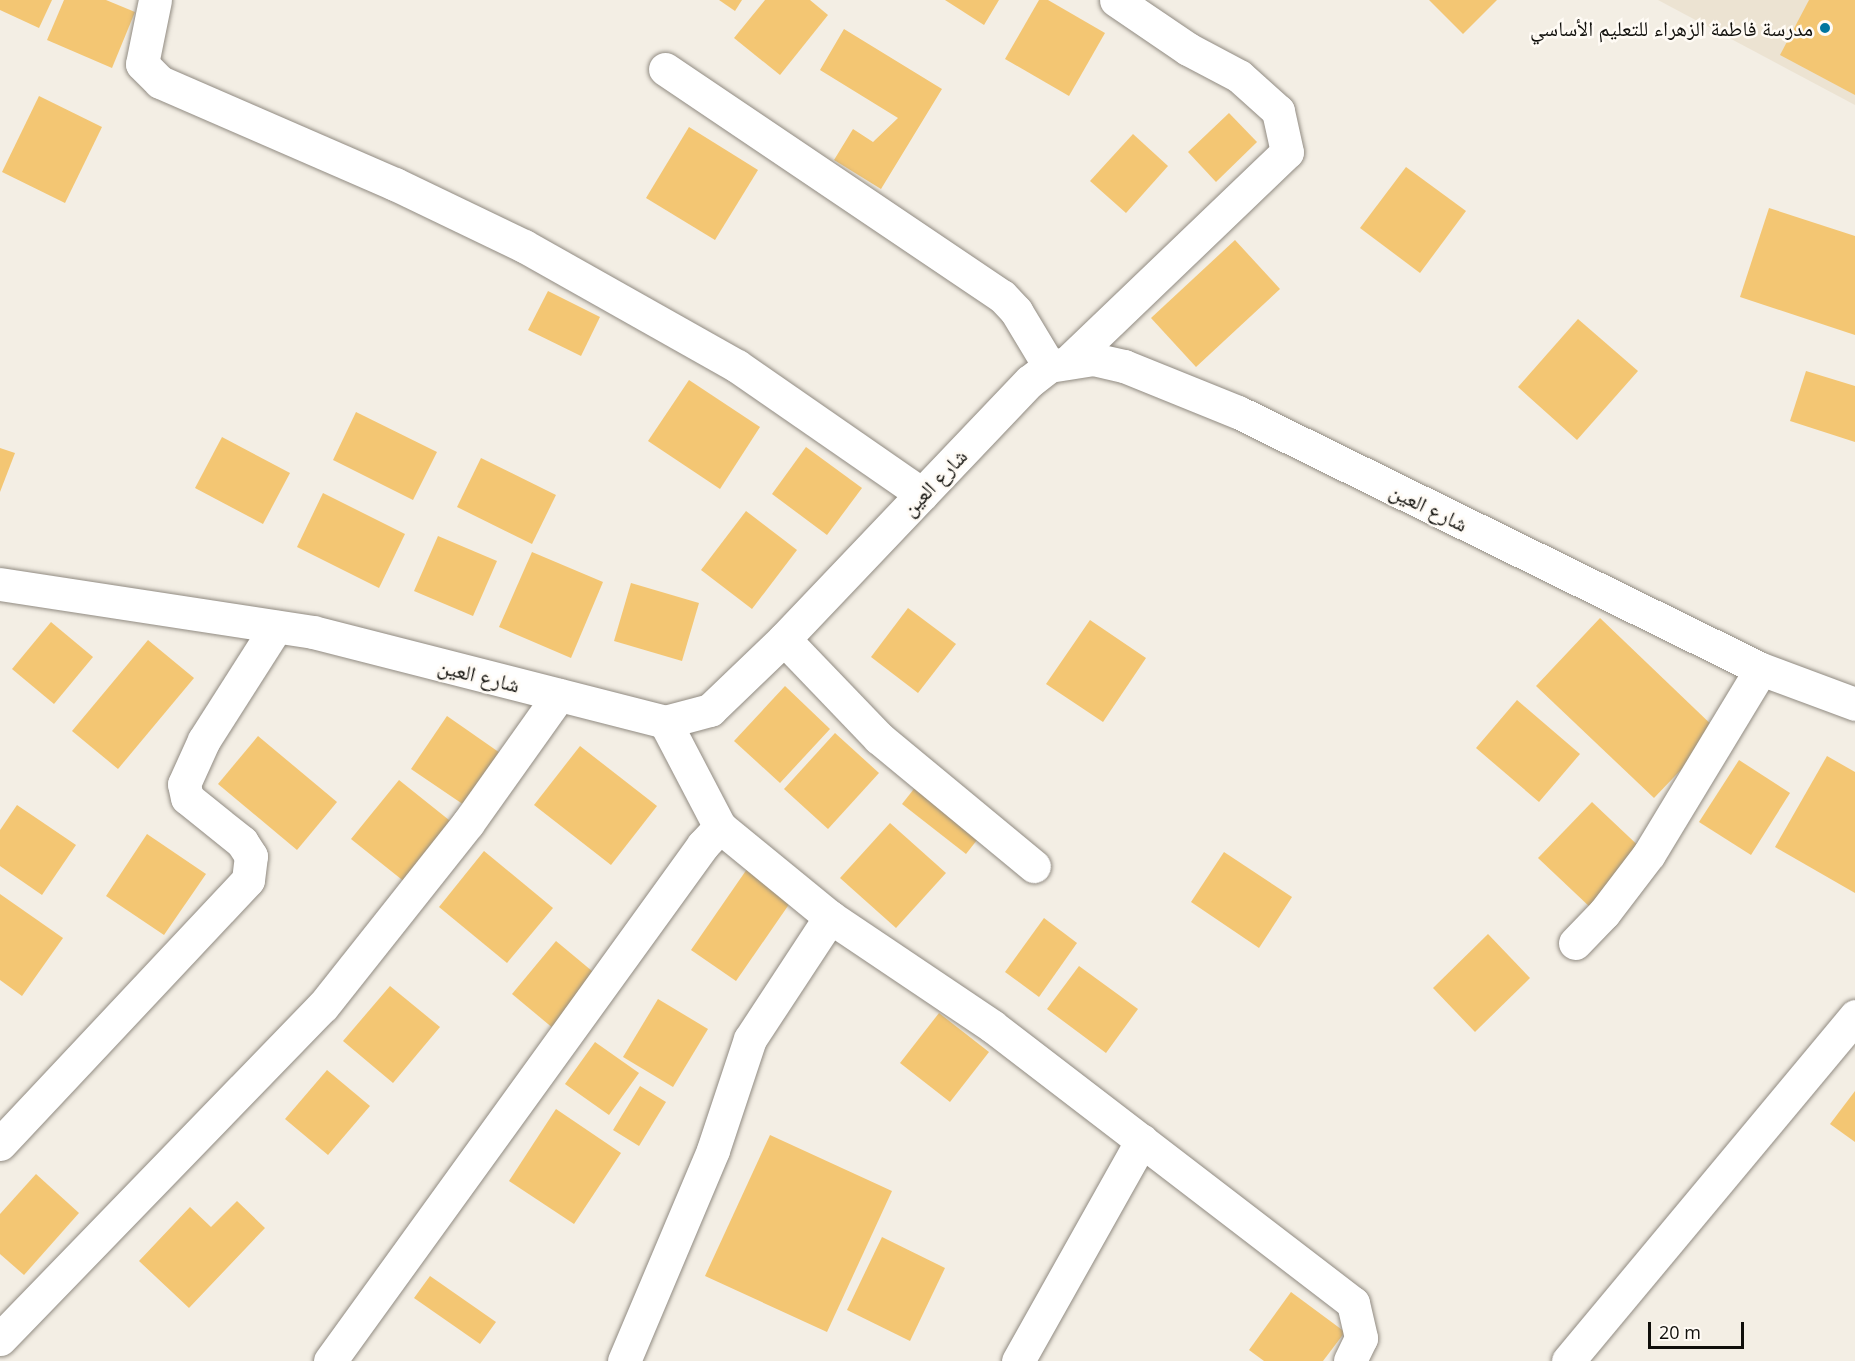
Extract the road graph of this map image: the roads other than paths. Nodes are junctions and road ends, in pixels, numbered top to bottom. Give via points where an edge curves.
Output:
1 (155, 0) edge
2 (1116, 0) edge
3 (665, 69) dead end
4 (1060, 362) junction
5 (922, 494) junction
6 (0, 584) edge
7 (276, 627) junction
8 (784, 639) junction
9 (1761, 669) junction
10 (559, 695) junction
11 (1855, 704) edge
12 (665, 722) junction
13 (720, 827) junction
14 (1034, 866) dead end
15 (830, 917) junction
16 (1575, 943) dead end
17 (1855, 1016) edge
18 (1142, 1140) junction
19 (0, 1144) edge
20 (0, 1339) edge
21 (330, 1361) edge
22 (624, 1361) edge
23 (1018, 1361) edge
24 (1350, 1361) edge
25 (1568, 1361) edge

1 - 5 street via 142,64 160,82 395,184 524,246 737,366
2 - 4 street via 1188,49 1239,76 1278,111 1287,152
3 - 4 street via 1002,296
4 - 5 street, شارع العين
4 - 9 street, شارع العين via 1093,359 1124,366 1238,412
5 - 8 street, شارع العين
6 - 7 street, شارع العين
7 - 10 street, شارع العين
7 - 19 street via 200,748 184,784 187,798 234,835 251,856 248,880
8 - 12 street, شارع العين via 710,710
8 - 14 street via 879,738
9 - 11 street, شارع العين
9 - 16 street via 1649,854 1604,913
10 - 12 street, شارع العين
10 - 20 street via 468,823 322,1006
12 - 13 street
13 - 15 street
13 - 21 street via 703,845
15 - 18 street via 992,1026
15 - 22 street via 750,1039 713,1150
17 - 25 street
18 - 23 street
18 - 24 street via 1353,1303 1360,1338

